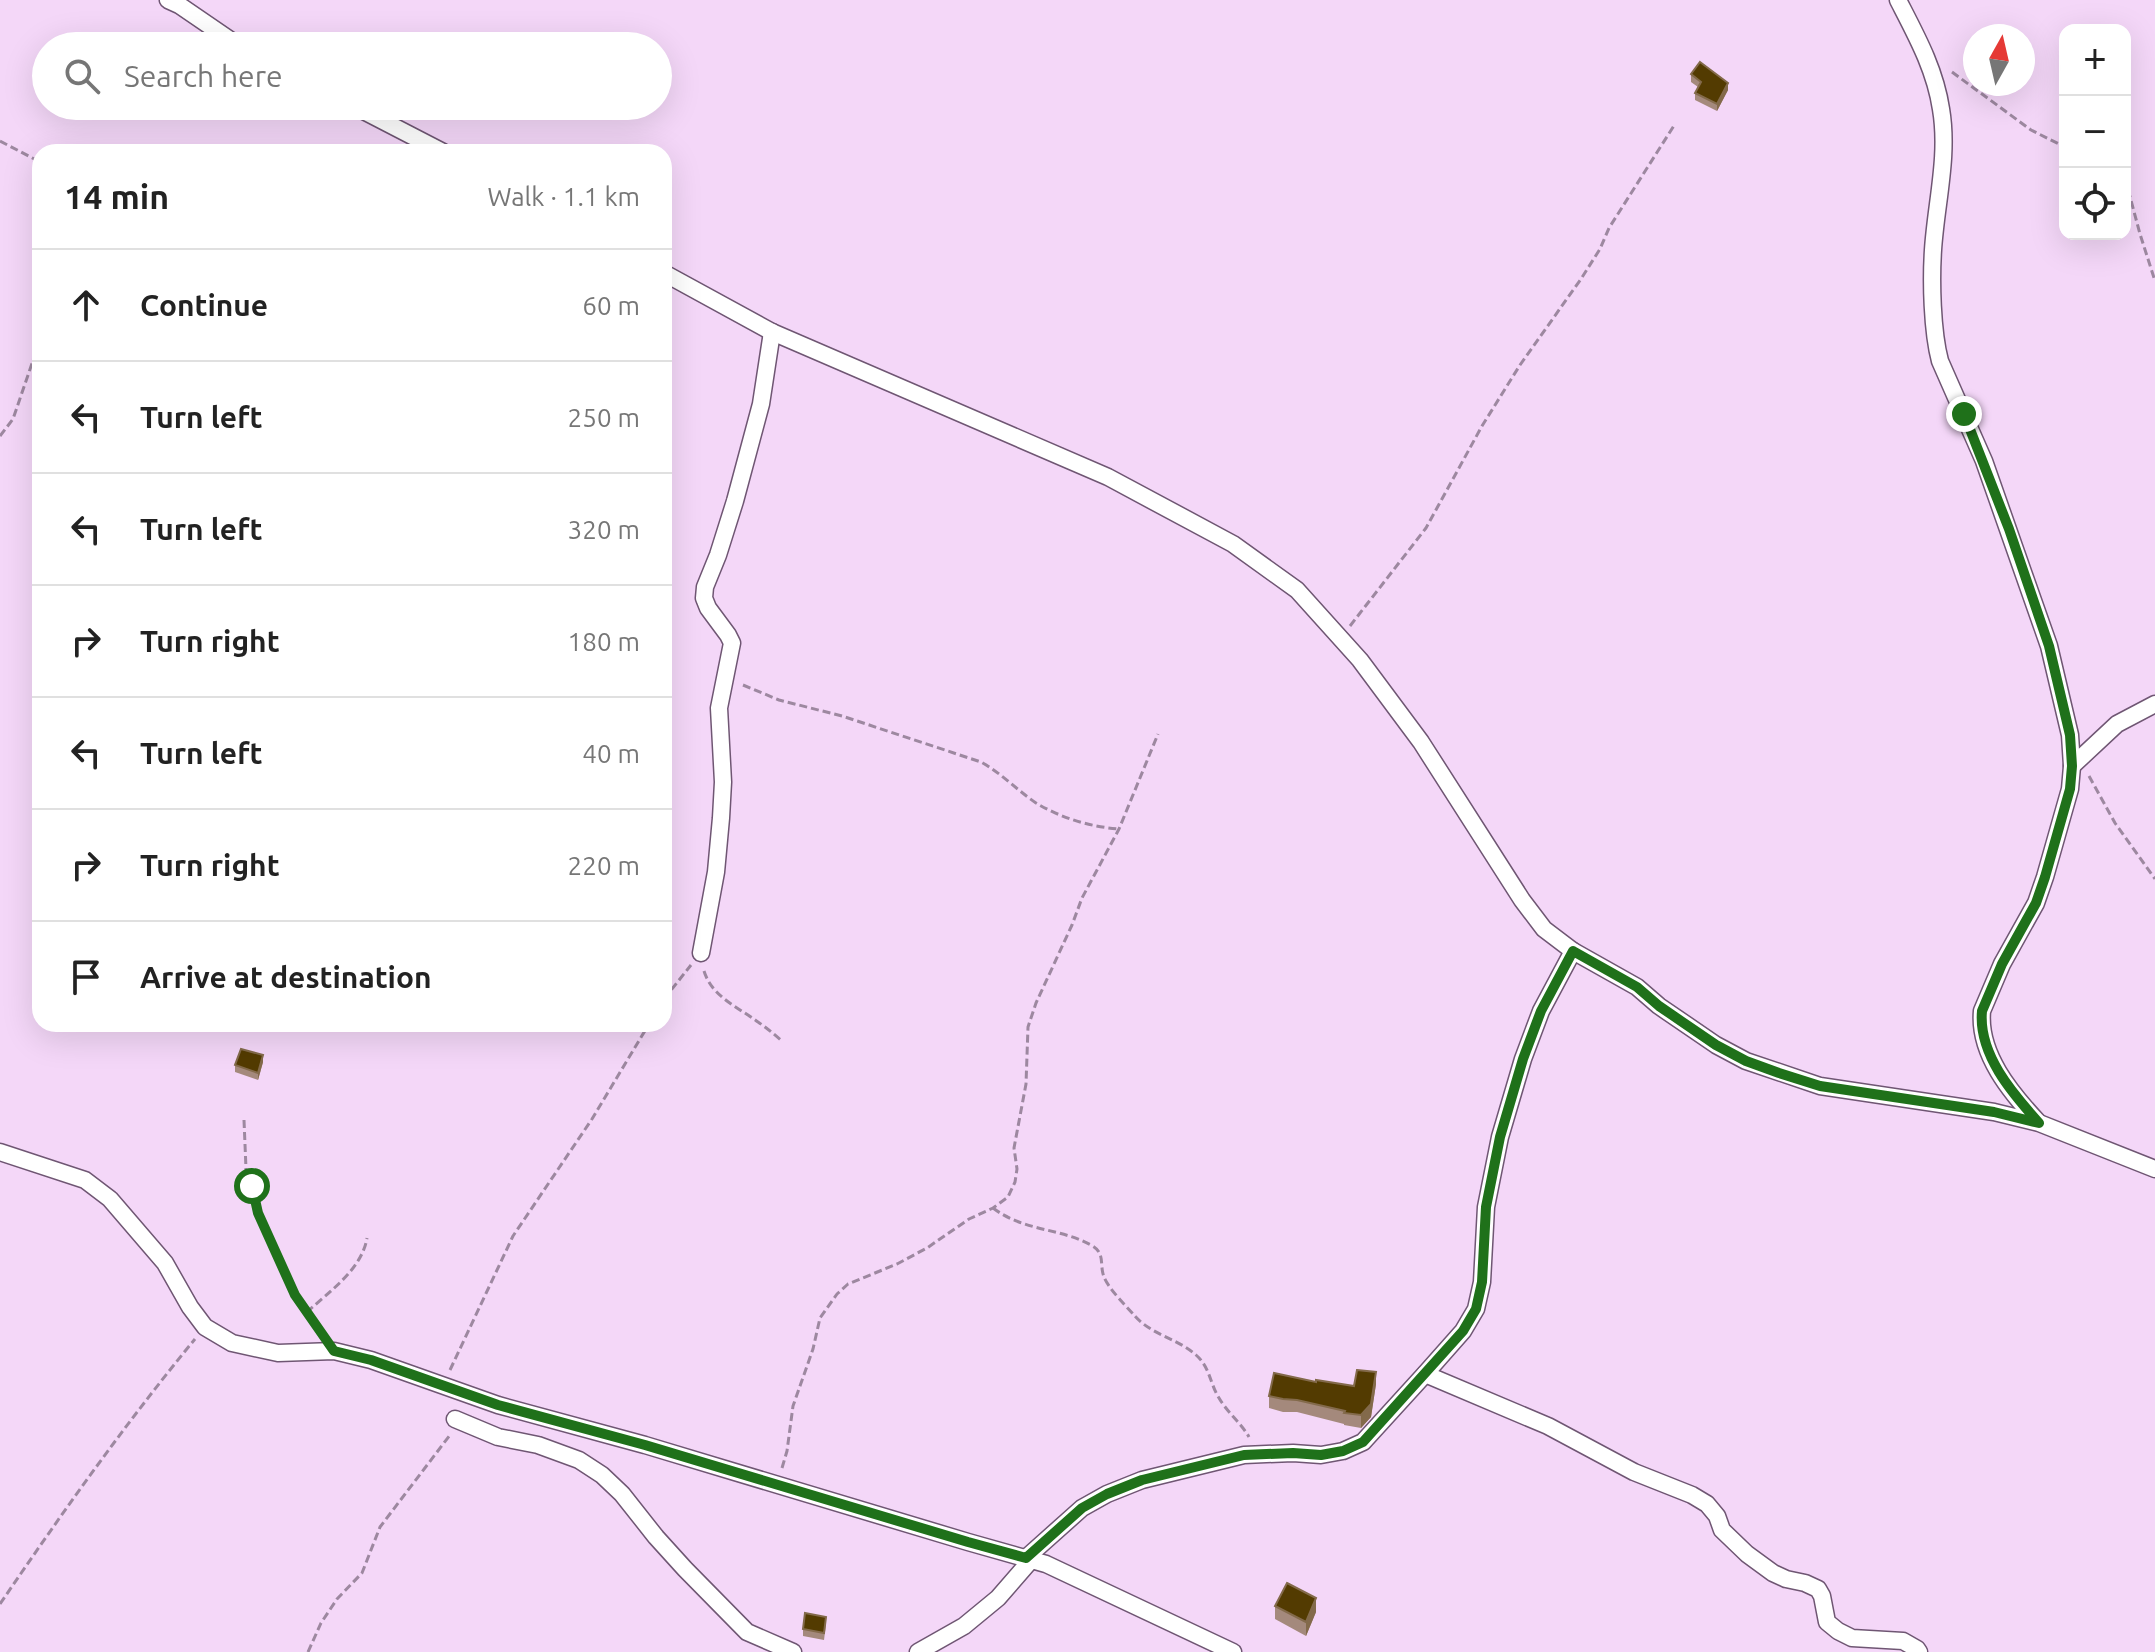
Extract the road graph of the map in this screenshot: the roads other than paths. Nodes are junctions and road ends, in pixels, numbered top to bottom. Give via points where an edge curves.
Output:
1 (1898, 0) edge
2 (176, 2) edge
3 (219, 32) edge
4 (381, 120) edge
5 (428, 144) edge
6 (672, 277) edge
7 (772, 332) junction
8 (2155, 704) edge
9 (2076, 762) junction
10 (1573, 951) junction
11 (701, 953) road end
12 (2039, 1123) junction
13 (0, 1152) edge
14 (2155, 1169) edge
15 (1425, 1374) junction
16 (455, 1419) road end
17 (1028, 1559) junction
18 (793, 1652) edge
19 (918, 1652) edge
20 (1233, 1652) edge
21 (1919, 1652) edge

1 - 9 street via 1924,49 1942,111 1944,157 1933,252 1936,346 1984,461 2049,646
2 - 3 street
4 - 5 street
6 - 7 street
7 - 10 street via 1108,477 1233,544 1297,590 1360,660 1421,742 1544,929
7 - 11 street via 761,404 705,587 708,608 732,643 719,708 723,782 716,872
8 - 9 street via 2117,724
9 - 12 street via 2045,877 1982,1011 1990,1053 2012,1093
10 - 12 street via 1746,1061 1820,1086
10 - 15 street via 1541,1011 1500,1137 1486,1207 1476,1309
12 - 14 street
13 - 17 street via 85,1180 110,1199 165,1263 205,1327 232,1343 278,1353 334,1351 371,1360 498,1405
15 - 17 street via 1353,1447 1321,1455 1244,1455 1142,1480 1082,1508
15 - 21 street via 1692,1495 1707,1504 1722,1530 1747,1554 1773,1573 1818,1589 1827,1622 1838,1631 1852,1638 1903,1641
16 - 18 street via 579,1460 602,1475 747,1632
17 - 19 street via 998,1598 964,1626
17 - 20 street

